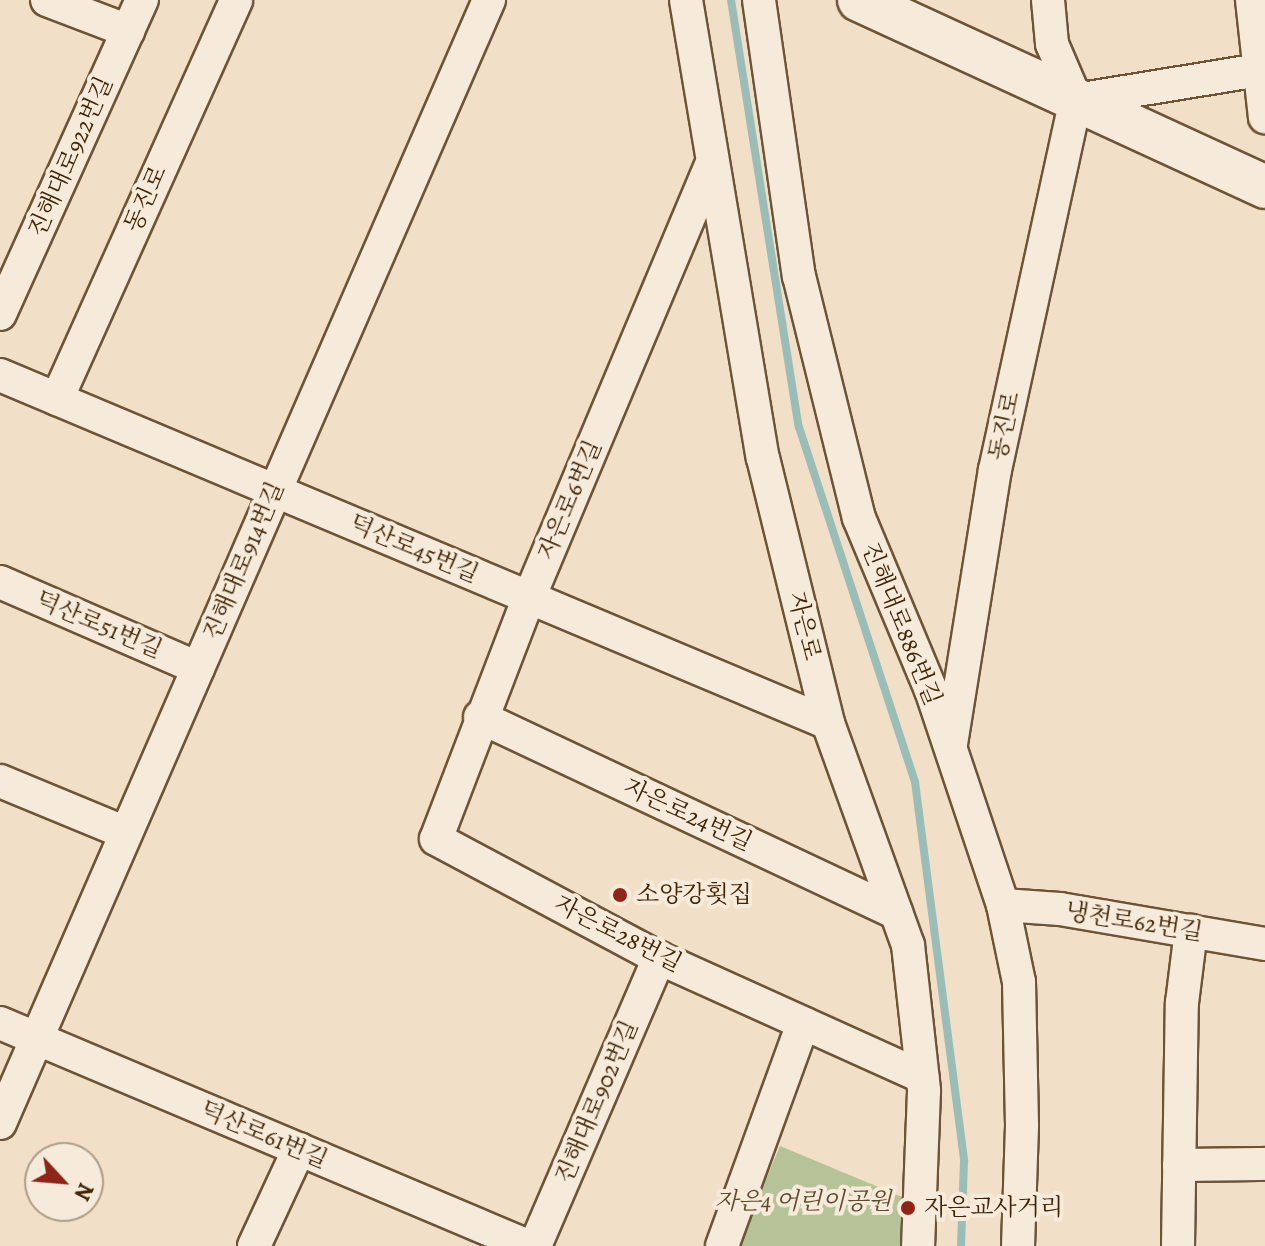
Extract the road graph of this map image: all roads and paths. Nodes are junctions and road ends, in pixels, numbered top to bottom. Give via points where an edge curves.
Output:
1 (47, 0) edge
2 (142, 0) edge
3 (236, 0) edge
4 (489, 0) edge
5 (686, 0) edge
6 (759, 0) edge
7 (859, 0) edge
8 (1048, 0) edge
9 (1252, 0) edge
10 (128, 31) junction
11 (1262, 69) edge
12 (1076, 100) junction
13 (1265, 117) edge
14 (711, 165) junction
15 (1265, 187) edge
16 (0, 314) edge
17 (0, 375) edge
18 (57, 399) junction
19 (275, 491) junction
20 (0, 582) edge
21 (529, 597) junction
22 (198, 668) junction
23 (480, 717) junction
24 (828, 723) junction
25 (950, 754) junction
26 (0, 781) edge
27 (126, 833) junction
28 (436, 839) joint
29 (1003, 905) junction
30 (896, 913) junction
31 (1191, 931) junction
32 (1265, 944) edge
33 (659, 958) junction
34 (0, 1023) edge
35 (803, 1023) junction
36 (37, 1039) junction
37 (922, 1077) junction
38 (0, 1123) edge
39 (299, 1149) junction
40 (1265, 1164) edge
41 (1179, 1165) junction
42 (254, 1246) edge
43 (528, 1246) edge
44 (535, 1246) edge
45 (722, 1246) edge
46 (918, 1246) edge
47 (1018, 1246) edge
48 (1178, 1246) edge

1 - 10 street
2 - 10 street, 진해대로922번길
3 - 18 street, 동진로
4 - 19 street, 진해대로914번길
5 - 14 street, 자은로
6 - 25 street, 진해대로886번길 via 799,276 855,503 931,690
7 - 12 street
8 - 12 street via 1052,44
9 - 11 street
10 - 16 street, 진해대로922번길
11 - 12 street
11 - 13 street
12 - 15 street
12 - 25 street, 동진로 via 995,470
14 - 21 street, 자은로6번길
14 - 24 street, 자은로 via 763,458
17 - 18 street, 덕산로45번길
18 - 19 street, 덕산로45번길
19 - 21 street, 덕산로45번길
19 - 22 street, 진해대로914번길
20 - 22 street, 덕산로51번길
21 - 23 street, 자은로6번길
21 - 24 street, 덕산로45번길
22 - 27 street, 진해대로914번길
23 - 28 street, 자은로6번길
23 - 30 street, 자은로24번길
24 - 30 street, 자은로
25 - 29 street, 진해대로886번길
26 - 27 street
27 - 36 street, 진해대로914번길
28 - 33 street, 자은로28번길
29 - 31 street, 냉천로62번길
29 - 47 street, 진해대로886번길 via 1019,982
30 - 37 street, 자은로 via 908,945
31 - 32 street, 냉천로62번길
31 - 41 street via 1182,1003
33 - 35 street, 자은로28번길
33 - 44 street, 진해대로902번길
34 - 36 street, 덕산로61번길
35 - 37 street, 자은로28번길
35 - 45 street
36 - 38 street, 진해대로914번길
36 - 39 street, 덕산로61번길
37 - 46 street, 자은로
39 - 42 street
39 - 43 street, 덕산로61번길
40 - 41 street
41 - 48 street

